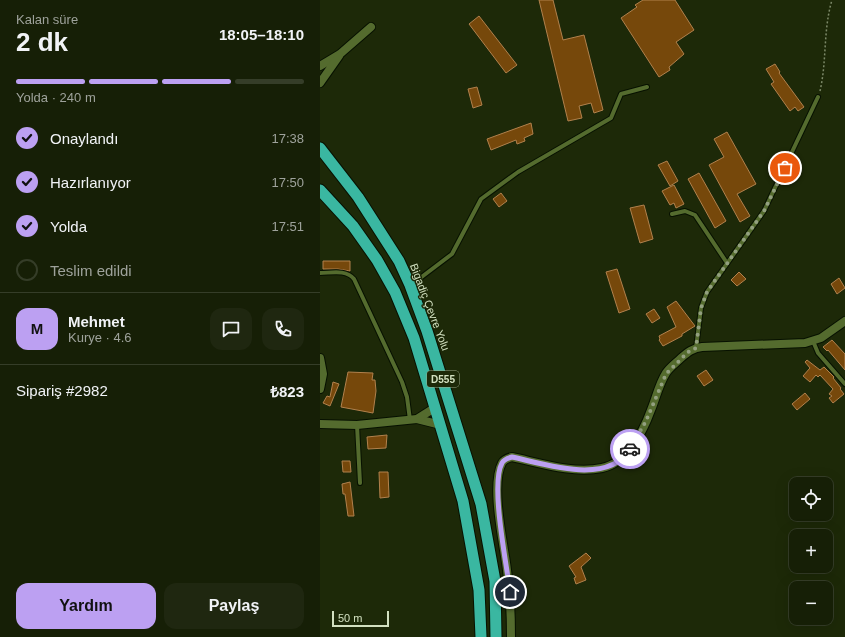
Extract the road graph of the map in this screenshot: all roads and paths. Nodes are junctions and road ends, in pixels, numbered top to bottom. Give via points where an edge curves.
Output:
1 (832, 0) edge
2 (371, 27) dead end
3 (340, 54) junction
4 (320, 66) edge
5 (320, 83) edge
6 (647, 87) dead end
7 (818, 97) joint
8 (320, 148) edge
9 (320, 190) edge
10 (672, 214) dead end
11 (727, 263) junction
12 (320, 273) edge
13 (410, 285) junction
14 (845, 321) edge
15 (812, 341) junction
16 (696, 348) junction
17 (320, 358) edge
18 (845, 384) edge
19 (320, 389) edge
20 (436, 407) junction
21 (414, 419) junction
22 (320, 424) edge
23 (357, 425) junction
24 (441, 425) junction
25 (360, 483) dead end
26 (481, 637) edge
27 (496, 637) edge
28 (511, 637) edge

1 - 7 path via 828,17 824,71
2 - 3 street
3 - 4 street
3 - 5 street
6 - 13 lane via 621,94 611,118 518,172 481,199 452,254
7 - 11 lane via 768,204
8 - 13 highway, Bigadiç Çevre Yolu / D555 via 358,197 399,262
9 - 20 highway, D555 via 353,226 395,292 414,338
10 - 11 lane via 685,211 695,215
11 - 16 lane via 710,286 703,301
12 - 21 lane via 345,273 354,279 402,382
13 - 27 highway, Bigadiç Çevre Yolu / D555 via 430,339 481,504 495,581
14 - 15 street via 821,338
15 - 16 street via 798,344
15 - 18 lane via 818,353
16 - 28 street via 688,352 666,374 646,421 628,452 618,462 602,468 584,470 512,457 502,464 498,496 510,592
17 - 19 street via 323,374
20 - 21 street
20 - 24 highway, D555
21 - 23 street
21 - 24 street
22 - 23 street
23 - 25 lane
24 - 26 highway, D555 via 463,501 474,556 479,590

